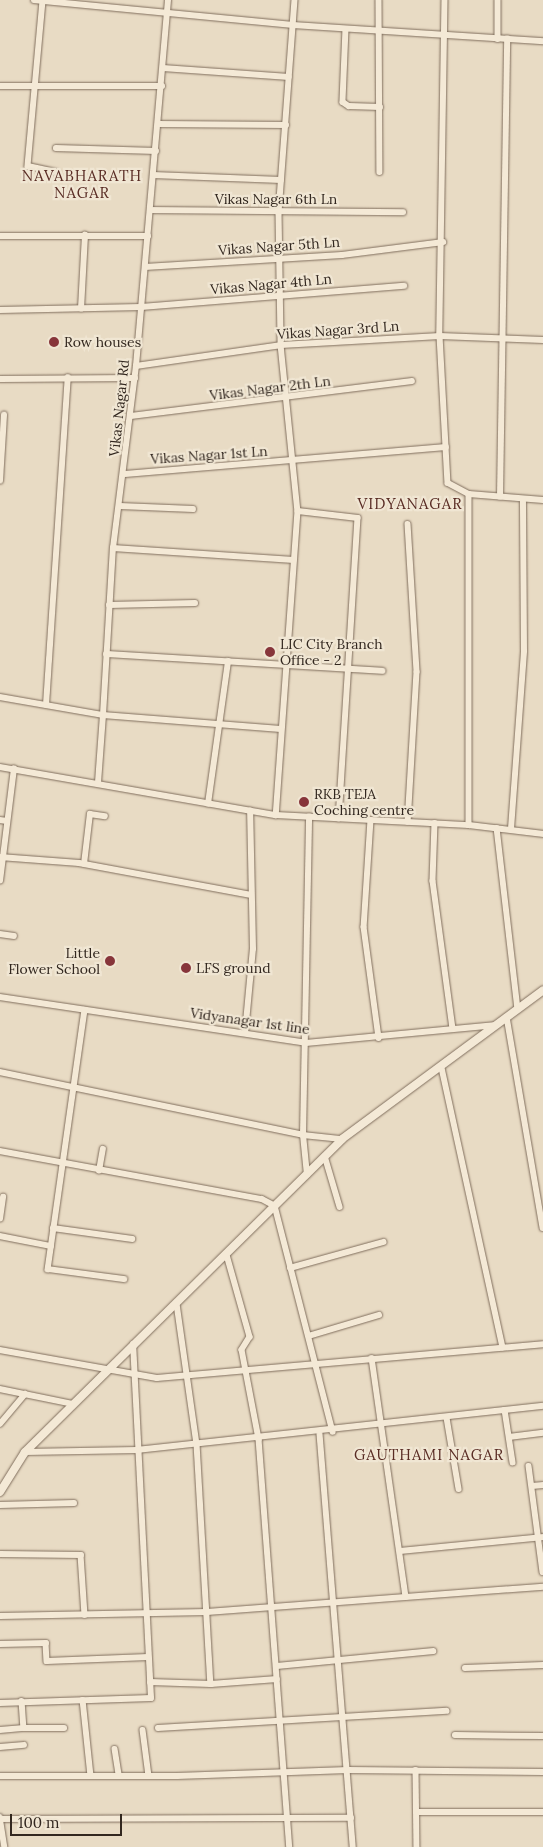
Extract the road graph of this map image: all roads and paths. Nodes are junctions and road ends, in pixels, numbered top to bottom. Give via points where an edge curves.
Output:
1 (34, 0) edge
2 (168, 0) edge
3 (295, 0) edge
4 (379, 0) edge
5 (446, 0) edge
6 (498, 0) edge
7 (43, 1) junction
8 (60, 1) edge
9 (167, 10) junction
10 (294, 25) junction
11 (346, 29) junction
12 (380, 31) junction
13 (446, 36) junction
14 (498, 39) junction
15 (507, 39) junction
16 (543, 41) edge
17 (163, 68) junction
18 (290, 77) junction
19 (34, 84) junction
20 (0, 86) edge
21 (162, 86) junction
22 (380, 107) junction
23 (158, 124) junction
24 (286, 125) junction
25 (56, 148) dead end
26 (156, 151) junction
27 (56, 172) dead end
28 (380, 172) dead end
29 (153, 175) junction
30 (282, 180) junction
31 (150, 210) junction
32 (279, 212) junction
33 (402, 212) dead end
34 (85, 235) junction
35 (0, 236) edge
36 (148, 236) junction
37 (443, 242) junction
38 (280, 259) junction
39 (145, 267) junction
40 (404, 286) dead end
41 (280, 295) junction
42 (141, 308) junction
43 (81, 309) junction
44 (0, 310) edge
45 (440, 336) junction
46 (503, 339) junction
47 (543, 340) edge
48 (281, 346) junction
49 (136, 366) junction
50 (68, 378) junction
51 (135, 378) junction
52 (0, 379) edge
53 (412, 381) dead end
54 (287, 400) junction
55 (4, 415) dead end
56 (131, 416) junction
57 (446, 447) junction
58 (294, 461) junction
59 (124, 474) junction
60 (0, 481) edge
61 (469, 494) junction
62 (500, 497) junction
63 (523, 500) junction
64 (543, 500) edge
65 (120, 506) junction
66 (193, 509) dead end
67 (298, 510) junction
68 (408, 524) dead end
69 (113, 548) junction
70 (294, 560) junction
71 (195, 603) dead end
72 (109, 605) junction
73 (106, 654) junction
74 (228, 661) junction
75 (285, 664) junction
76 (348, 669) junction
77 (382, 671) dead end
78 (0, 697) edge
79 (46, 705) junction
80 (103, 715) junction
81 (222, 724) junction
82 (280, 729) junction
83 (0, 767) edge
84 (14, 769) junction
85 (98, 783) junction
86 (208, 804) junction
87 (250, 811) junction
88 (276, 815) junction
89 (104, 816) dead end
90 (309, 817) junction
91 (339, 818) junction
92 (0, 820) edge
93 (371, 820) junction
94 (8, 821) junction
95 (408, 822) junction
96 (435, 823) junction
97 (469, 825) junction
98 (497, 828) junction
99 (510, 829) junction
100 (543, 834) edge
101 (2, 857) edge
102 (84, 864) junction
103 (0, 881) edge
104 (251, 894) junction
105 (0, 934) edge
106 (14, 936) dead end
107 (543, 990) edge
108 (0, 996) edge
109 (518, 1008) junction
110 (85, 1010) junction
111 (507, 1017) junction
112 (498, 1024) junction
113 (453, 1029) junction
114 (245, 1033) junction
115 (379, 1038) junction
116 (306, 1043) junction
117 (442, 1068) junction
118 (0, 1072) edge
119 (74, 1088) junction
120 (303, 1136) junction
121 (342, 1139) junction
122 (103, 1149) dead end
123 (0, 1152) edge
124 (325, 1156) junction
125 (62, 1164) junction
126 (99, 1170) junction
127 (306, 1175) junction
128 (3, 1197) dead end
129 (275, 1206) junction
130 (340, 1207) dead end
131 (0, 1219) edge
132 (54, 1228) junction
133 (543, 1228) edge
134 (0, 1236) edge
135 (132, 1238) dead end
136 (383, 1242) dead end
137 (51, 1246) junction
138 (227, 1256) junction
139 (290, 1268) junction
140 (124, 1279) dead end
141 (177, 1304) junction
142 (379, 1315) dead end
143 (309, 1336) junction
144 (133, 1343) junction
145 (543, 1344) edge
146 (503, 1347) junction
147 (0, 1350) edge
148 (372, 1358) junction
149 (317, 1365) junction
150 (247, 1370) junction
151 (104, 1371) junction
152 (132, 1375) junction
153 (187, 1376) junction
154 (0, 1389) edge
155 (25, 1394) junction
156 (73, 1404) junction
157 (543, 1406) edge
158 (505, 1410) junction
159 (447, 1418) junction
160 (0, 1424) edge
161 (382, 1427) junction
162 (332, 1432) junction
163 (543, 1433) edge
164 (320, 1434) junction
165 (509, 1437) junction
166 (259, 1439) junction
167 (197, 1444) junction
168 (137, 1450) junction
169 (25, 1452) junction
170 (513, 1462) dead end
171 (529, 1466) dead end
172 (543, 1485) edge
173 (532, 1486) junction
174 (459, 1489) dead end
175 (0, 1492) edge
176 (74, 1503) dead end
177 (0, 1505) edge
178 (540, 1537) edge
179 (400, 1551) junction
180 (0, 1554) edge
181 (543, 1572) edge
182 (543, 1586) edge
183 (406, 1597) junction
184 (334, 1601) junction
185 (272, 1608) junction
186 (208, 1612) junction
187 (146, 1614) junction
188 (85, 1615) junction
189 (0, 1616) edge
190 (0, 1644) edge
191 (432, 1650) dead end
192 (148, 1657) junction
193 (339, 1661) junction
194 (543, 1665) edge
195 (277, 1666) junction
196 (465, 1668) dead end
197 (278, 1679) junction
198 (150, 1682) junction
199 (211, 1684) junction
200 (83, 1700) junction
201 (22, 1701) junction
202 (0, 1703) edge
203 (446, 1711) dead end
204 (343, 1718) junction
205 (281, 1723) junction
206 (24, 1728) junction
207 (64, 1728) dead end
208 (158, 1728) dead end
209 (0, 1730) edge
210 (143, 1730) dead end
211 (455, 1735) dead end
212 (543, 1736) edge
213 (24, 1744) dead end
214 (0, 1747) edge
215 (115, 1749) dead end
216 (348, 1770) junction
217 (416, 1770) junction
218 (543, 1772) edge
219 (284, 1773) junction
220 (119, 1775) junction
221 (0, 1776) edge
222 (91, 1776) junction
223 (149, 1776) junction
224 (416, 1812) junction
225 (543, 1812) edge
226 (0, 1818) edge
227 (351, 1818) junction
228 (288, 1820) junction
229 (5, 1847) edge
230 (290, 1847) edge
231 (353, 1847) edge
232 (417, 1847) edge

1 - 7 street
2 - 9 street, Vikas Nagar Rd
3 - 10 street
4 - 12 street
5 - 13 street
6 - 14 street
7 - 8 street
7 - 19 street
8 - 9 street
9 - 10 street
9 - 17 street, Vikas Nagar Rd
10 - 11 street
10 - 18 street
11 - 12 street
11 - 22 street via 343,102 349,106
12 - 13 street
12 - 22 street
13 - 14 street
13 - 37 street
14 - 15 street
15 - 16 street
15 - 46 street
17 - 18 street
17 - 21 street, Vikas Nagar Rd
18 - 24 street
19 - 20 street
19 - 21 street
19 - 27 street via 28,166
21 - 23 street, Vikas Nagar Rd
22 - 28 street
23 - 24 street
23 - 26 street, Vikas Nagar Rd
24 - 30 street
25 - 26 street
26 - 29 street, Vikas Nagar Rd
29 - 30 street
29 - 31 street, Vikas Nagar Rd
30 - 32 street
31 - 32 street, Vikas Nagar 6th Ln
31 - 36 street, Vikas Nagar Rd
32 - 33 street, Vikas Nagar 6th Ln
32 - 38 street
34 - 35 street
34 - 36 street
34 - 43 street
36 - 39 street, Vikas Nagar Rd
37 - 38 street, Vikas Nagar 5th Ln
37 - 45 street
38 - 39 street, Vikas Nagar 5th Ln
38 - 41 street
39 - 42 street, Vikas Nagar Rd
40 - 41 street, Vikas Nagar 4th Ln
41 - 42 street, Vikas Nagar 4th Ln
41 - 48 street
42 - 43 street, Vikas Nagar 4th Ln
42 - 49 street, Vikas Nagar Rd
43 - 44 street, Vikas Nagar 4th Ln
45 - 46 street, Vikas Nagar 3rd Ln
45 - 48 street, Vikas Nagar 3rd Ln
45 - 57 street
46 - 47 street, Vikas Nagar 3rd Ln
46 - 62 street
48 - 49 street, Vikas Nagar 3rd Ln
48 - 54 street
49 - 51 street, Vikas Nagar Rd
50 - 51 street
50 - 52 street
50 - 79 street
51 - 56 street, Vikas Nagar Rd
53 - 54 street, Vikas Nagar 2th Ln
54 - 56 street, Vikas Nagar 2th Ln
54 - 58 street
55 - 60 street
56 - 59 street, Vikas Nagar Rd
57 - 58 street, Vikas Nagar 1st Ln
57 - 61 street via 448,484
58 - 59 street, Vikas Nagar 1st Ln
58 - 67 street
59 - 65 street, Vikas Nagar Rd
61 - 62 street
61 - 97 street
62 - 63 street
63 - 64 street
63 - 99 street via 524,651
65 - 66 street
65 - 69 street, Vikas Nagar Rd
67 - 70 street
67 - 76 street via 358,518
68 - 95 street via 417,672
69 - 70 street
69 - 72 street, Vikas Nagar Rd
70 - 75 street
71 - 72 street
72 - 73 street, Vikas Nagar Rd
73 - 74 street
73 - 80 street, Vikas Nagar Rd
74 - 75 street
74 - 81 street
75 - 76 street
75 - 82 street
76 - 77 street
76 - 91 street
78 - 79 street
79 - 80 street
80 - 81 street
80 - 85 street, Vikas Nagar Rd
81 - 82 street
81 - 86 street
82 - 88 street
83 - 84 street
84 - 85 street
84 - 94 street
85 - 86 street
86 - 87 street
87 - 88 street
87 - 104 street
88 - 90 street
89 - 102 street via 90,814
90 - 91 street
90 - 116 street
91 - 93 street
92 - 94 street
93 - 95 street
93 - 115 street via 364,927
94 - 101 street
95 - 96 street
96 - 97 street
96 - 113 street via 433,881
97 - 98 street
98 - 99 street
98 - 109 street
99 - 100 street
101 - 102 street
101 - 103 street
102 - 104 street
104 - 114 street via 253,949
105 - 106 street
107 - 109 street
108 - 110 street, Vidyanagar 1st line
109 - 111 street
110 - 114 street, Vidyanagar 1st line
110 - 119 street
111 - 112 street
111 - 133 street
112 - 113 street, Vidyanagar 1st line
112 - 117 street
113 - 115 street, Vidyanagar 1st line
114 - 116 street, Vidyanagar 1st line
115 - 116 street, Vidyanagar 1st line
116 - 120 street
117 - 121 street
117 - 146 street
118 - 119 street
119 - 120 street
119 - 125 street
120 - 121 street
120 - 127 street
121 - 124 street
122 - 126 street
123 - 125 street
124 - 127 street
124 - 130 street
125 - 126 street
125 - 132 street
126 - 129 street via 262,1199
127 - 129 street
128 - 131 street
129 - 138 street
129 - 139 street
132 - 135 street
132 - 137 street
134 - 137 street
136 - 139 street
137 - 140 street via 48,1269
138 - 141 street
138 - 150 street via 250,1336 242,1350
139 - 143 street
141 - 144 street
141 - 153 street
142 - 143 street
143 - 149 street
144 - 151 street
144 - 152 street
145 - 146 street
146 - 148 street
147 - 151 street
148 - 149 street
148 - 161 street
149 - 150 street
149 - 162 street
150 - 153 street
150 - 166 street
151 - 152 street
151 - 156 street
152 - 153 street
152 - 168 street
153 - 167 street
154 - 155 street
155 - 156 street
155 - 160 street
156 - 169 street
157 - 158 street
158 - 159 street
158 - 165 street
159 - 161 street
159 - 174 street
161 - 162 street
161 - 179 street
162 - 164 street
163 - 165 street
164 - 166 street
164 - 184 street
165 - 170 street
166 - 167 street
166 - 185 street
167 - 168 street
167 - 186 street
168 - 169 street
168 - 187 street
169 - 175 street
171 - 173 street
172 - 173 street
173 - 178 street
176 - 177 street
178 - 179 street
178 - 181 street
179 - 183 street
180 - 188 street via 81,1555
182 - 183 street
183 - 184 street
184 - 185 street
184 - 193 street
185 - 186 street
185 - 195 street
186 - 187 street
186 - 199 street
187 - 188 street
187 - 192 street
188 - 189 street
190 - 192 street via 46,1643 47,1660
191 - 193 street
192 - 198 street
193 - 195 street
193 - 204 street
194 - 196 street
195 - 197 street
197 - 199 street
197 - 205 street
198 - 199 street
198 - 200 street via 151,1698
200 - 201 street
200 - 222 street
201 - 202 street
201 - 206 street
203 - 204 street
204 - 205 street
204 - 216 street
205 - 208 street
205 - 219 street
206 - 207 street
206 - 209 street
210 - 223 street
211 - 212 street
213 - 214 street
215 - 220 street
216 - 217 street
216 - 219 street
216 - 227 street
217 - 218 street
217 - 224 street
219 - 223 street
219 - 228 street
220 - 222 street
220 - 223 street
221 - 222 street
224 - 225 street
224 - 232 street
226 - 228 street
226 - 229 street
227 - 228 street
227 - 231 street
228 - 230 street

